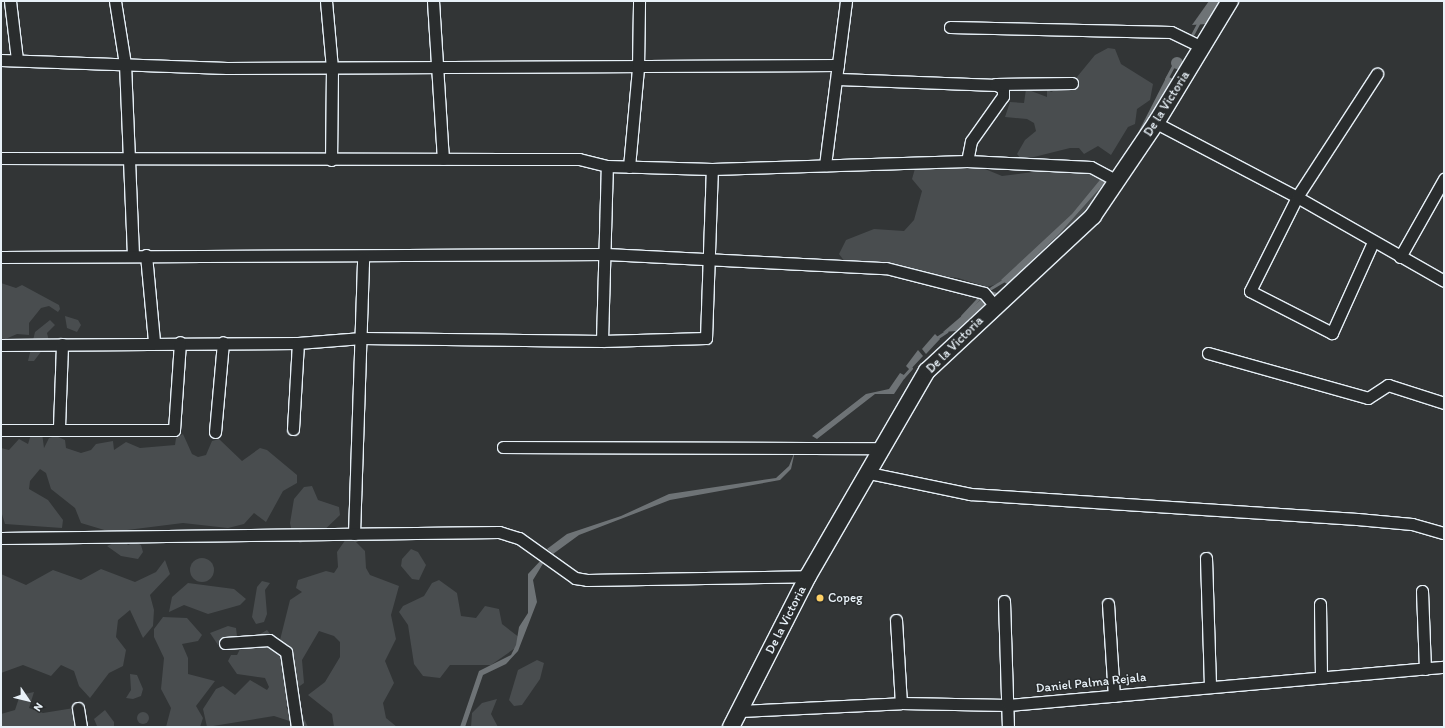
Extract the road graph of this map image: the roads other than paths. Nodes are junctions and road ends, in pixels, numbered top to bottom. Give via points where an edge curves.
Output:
1 (10, 1) edge
2 (115, 1) edge
3 (326, 1) edge
4 (433, 1) edge
5 (639, 1) edge
6 (846, 1) edge
7 (1230, 1) edge
8 (950, 27) dead end
9 (1202, 47) junction
10 (1, 60) edge
11 (17, 60) junction
12 (125, 64) junction
13 (838, 65) junction
14 (332, 68) junction
15 (438, 68) junction
16 (638, 68) junction
17 (1377, 74) dead end
18 (838, 79) junction
19 (1072, 83) dead end
20 (994, 84) junction
21 (1156, 123) junction
22 (1, 158) edge
23 (129, 158) junction
24 (443, 159) junction
25 (331, 160) junction
26 (967, 161) junction
27 (607, 166) junction
28 (825, 166) junction
29 (629, 167) junction
30 (712, 169) junction
31 (1444, 179) edge
32 (1117, 181) junction
33 (1297, 197) junction
34 (1374, 242) junction
35 (606, 254) junction
36 (133, 255) junction
37 (146, 255) junction
38 (363, 256) junction
39 (1, 257) edge
40 (1400, 257) junction
41 (711, 261) junction
42 (1444, 281) edge
43 (995, 306) junction
44 (362, 338) junction
45 (602, 341) junction
46 (154, 342) junction
47 (180, 342) junction
48 (223, 342) junction
49 (298, 342) junction
50 (62, 344) junction
51 (1, 345) edge
52 (1208, 354) dead end
53 (1444, 403) edge
54 (59, 427) junction
55 (293, 429) dead end
56 (1, 430) edge
57 (215, 432) dead end
58 (503, 447) dead end
59 (882, 448) junction
60 (869, 473) junction
61 (1444, 533) edge
62 (354, 534) junction
63 (1, 538) edge
64 (1206, 558) dead end
65 (808, 576) junction
66 (1422, 591) dead end
67 (1004, 601) dead end
68 (1108, 604) dead end
69 (1320, 604) dead end
70 (896, 620) dead end
71 (225, 643) dead end
72 (1444, 667) edge
73 (1425, 669) junction
74 (1321, 676) junction
75 (1210, 686) junction
76 (1114, 696) junction
77 (901, 703) junction
78 (1008, 705) junction
79 (78, 708) dead end
80 (740, 711) junction
81 (81, 727) edge
82 (297, 727) edge
83 (731, 727) edge
84 (1008, 727) edge

1 - 11 street
2 - 12 street
3 - 14 street
4 - 15 street
5 - 16 street
6 - 13 street
7 - 9 main road, De la Victoria
8 - 9 street via 1171,32
9 - 21 main road, De la Victoria
10 - 11 street
11 - 12 street
12 - 14 street
12 - 23 street
13 - 16 street
13 - 18 street
14 - 15 street
14 - 25 street
15 - 16 street
15 - 24 street
16 - 29 street
17 - 33 street
18 - 20 street
18 - 28 street
19 - 20 street
20 - 26 street via 1003,89 1003,96 971,141
21 - 32 main road, De la Victoria
21 - 33 street
22 - 23 street
23 - 25 street
23 - 36 street
24 - 25 street
24 - 27 street via 580,159
26 - 28 street
26 - 32 street via 1091,167
27 - 29 street
27 - 35 street
28 - 30 street
29 - 30 street
30 - 41 street
31 - 40 street
32 - 43 main road, De la Victoria via 1093,216
33 - 34 street
33 - 34 street via 1250,291 1332,332
34 - 40 street
35 - 38 street
35 - 41 street
35 - 45 street
36 - 37 street
36 - 39 street
37 - 38 street
37 - 46 street
38 - 44 street
40 - 42 street
41 - 43 street via 886,268 984,293
41 - 45 street via 706,338
43 - 59 main road, De la Victoria via 927,371
44 - 45 street
44 - 49 street
44 - 62 street
46 - 47 street
46 - 50 street
47 - 48 street
47 - 54 street via 174,430
48 - 49 street
48 - 57 street
49 - 55 street
50 - 51 street
50 - 54 street
52 - 53 street via 1368,398 1388,385
54 - 56 street
58 - 59 street
59 - 60 main road, De la Victoria
60 - 61 street via 970,494 1365,520 1412,524
60 - 65 main road, De la Victoria
62 - 63 street
62 - 65 street via 499,532 519,538 575,578 587,580
64 - 75 street
65 - 80 main road, De la Victoria
66 - 73 street
67 - 78 street
68 - 76 street
69 - 74 street
70 - 77 street
71 - 82 street via 269,640 286,652
72 - 73 street, Daniel Palma Rejala
73 - 74 street, Daniel Palma Rejala
74 - 75 street, Daniel Palma Rejala
75 - 76 street, Daniel Palma Rejala
76 - 78 street, Daniel Palma Rejala
77 - 78 street, Daniel Palma Rejala
77 - 80 street, Daniel Palma Rejala
78 - 84 street
79 - 81 street
80 - 83 main road, De la Victoria

